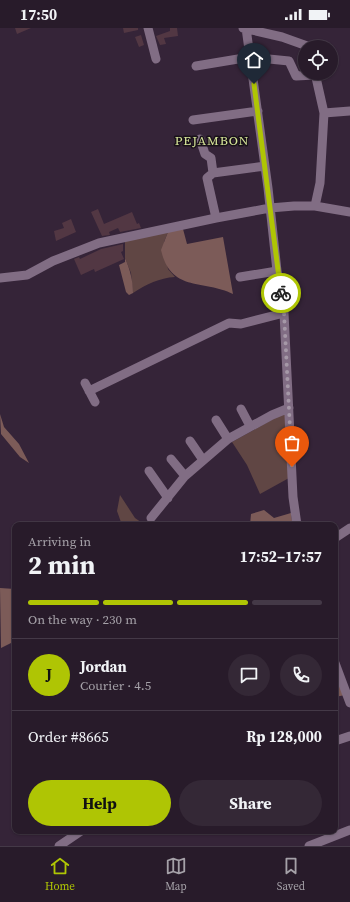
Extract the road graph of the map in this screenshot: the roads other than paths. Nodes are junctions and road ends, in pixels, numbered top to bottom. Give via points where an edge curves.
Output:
1 (148, 28) edge
2 (245, 28) edge
3 (298, 43) edge
4 (250, 56) junction
5 (156, 59) dead end
6 (196, 66) dead end
7 (298, 76) edge
8 (316, 80) edge
9 (258, 111) junction
10 (350, 111) edge
11 (324, 113) junction
12 (193, 120) dead end
13 (200, 140) dead end
14 (265, 166) junction
15 (213, 173) junction
16 (315, 206) junction
17 (270, 208) junction
18 (350, 212) edge
19 (216, 218) junction
20 (277, 271) junction
21 (240, 277) dead end
22 (0, 278) edge
23 (284, 313) junction
24 (95, 402) dead end
25 (289, 408) junction
26 (241, 409) dead end
27 (216, 420) dead end
28 (250, 426) junction
29 (228, 439) junction
30 (190, 441) dead end
31 (171, 459) dead end
32 (203, 460) junction
33 (149, 471) dead end
34 (184, 476) junction
35 (168, 498) junction
36 (151, 518) dead end
37 (297, 522) edge
38 (350, 528) edge
39 (338, 536) edge
40 (338, 670) edge
41 (350, 702) edge
42 (350, 736) edge
43 (338, 739) edge
44 (350, 830) edge
45 (77, 834) edge
46 (59, 846) edge
47 (309, 846) edge

1 - 5 street
2 - 3 street
2 - 4 street
4 - 6 street
4 - 7 street via 288,61
4 - 9 street
8 - 11 street
9 - 12 street
9 - 14 street
10 - 11 street
11 - 16 street via 320,182
13 - 15 street via 205,154 212,158
14 - 15 street
14 - 17 street
15 - 19 street via 207,178
16 - 17 street
16 - 18 street
17 - 19 street
17 - 20 street
19 - 22 street via 94,244 27,275
20 - 21 street
20 - 23 street
23 - 24 street via 241,324 229,323 87,387
23 - 25 street
25 - 28 street
25 - 37 street
26 - 28 street
27 - 29 street
28 - 29 street
29 - 32 street
30 - 32 street
31 - 34 street
32 - 34 street
33 - 35 street
34 - 35 street
35 - 36 street
38 - 39 street
40 - 41 street
42 - 43 street
44 - 47 street
45 - 46 street

